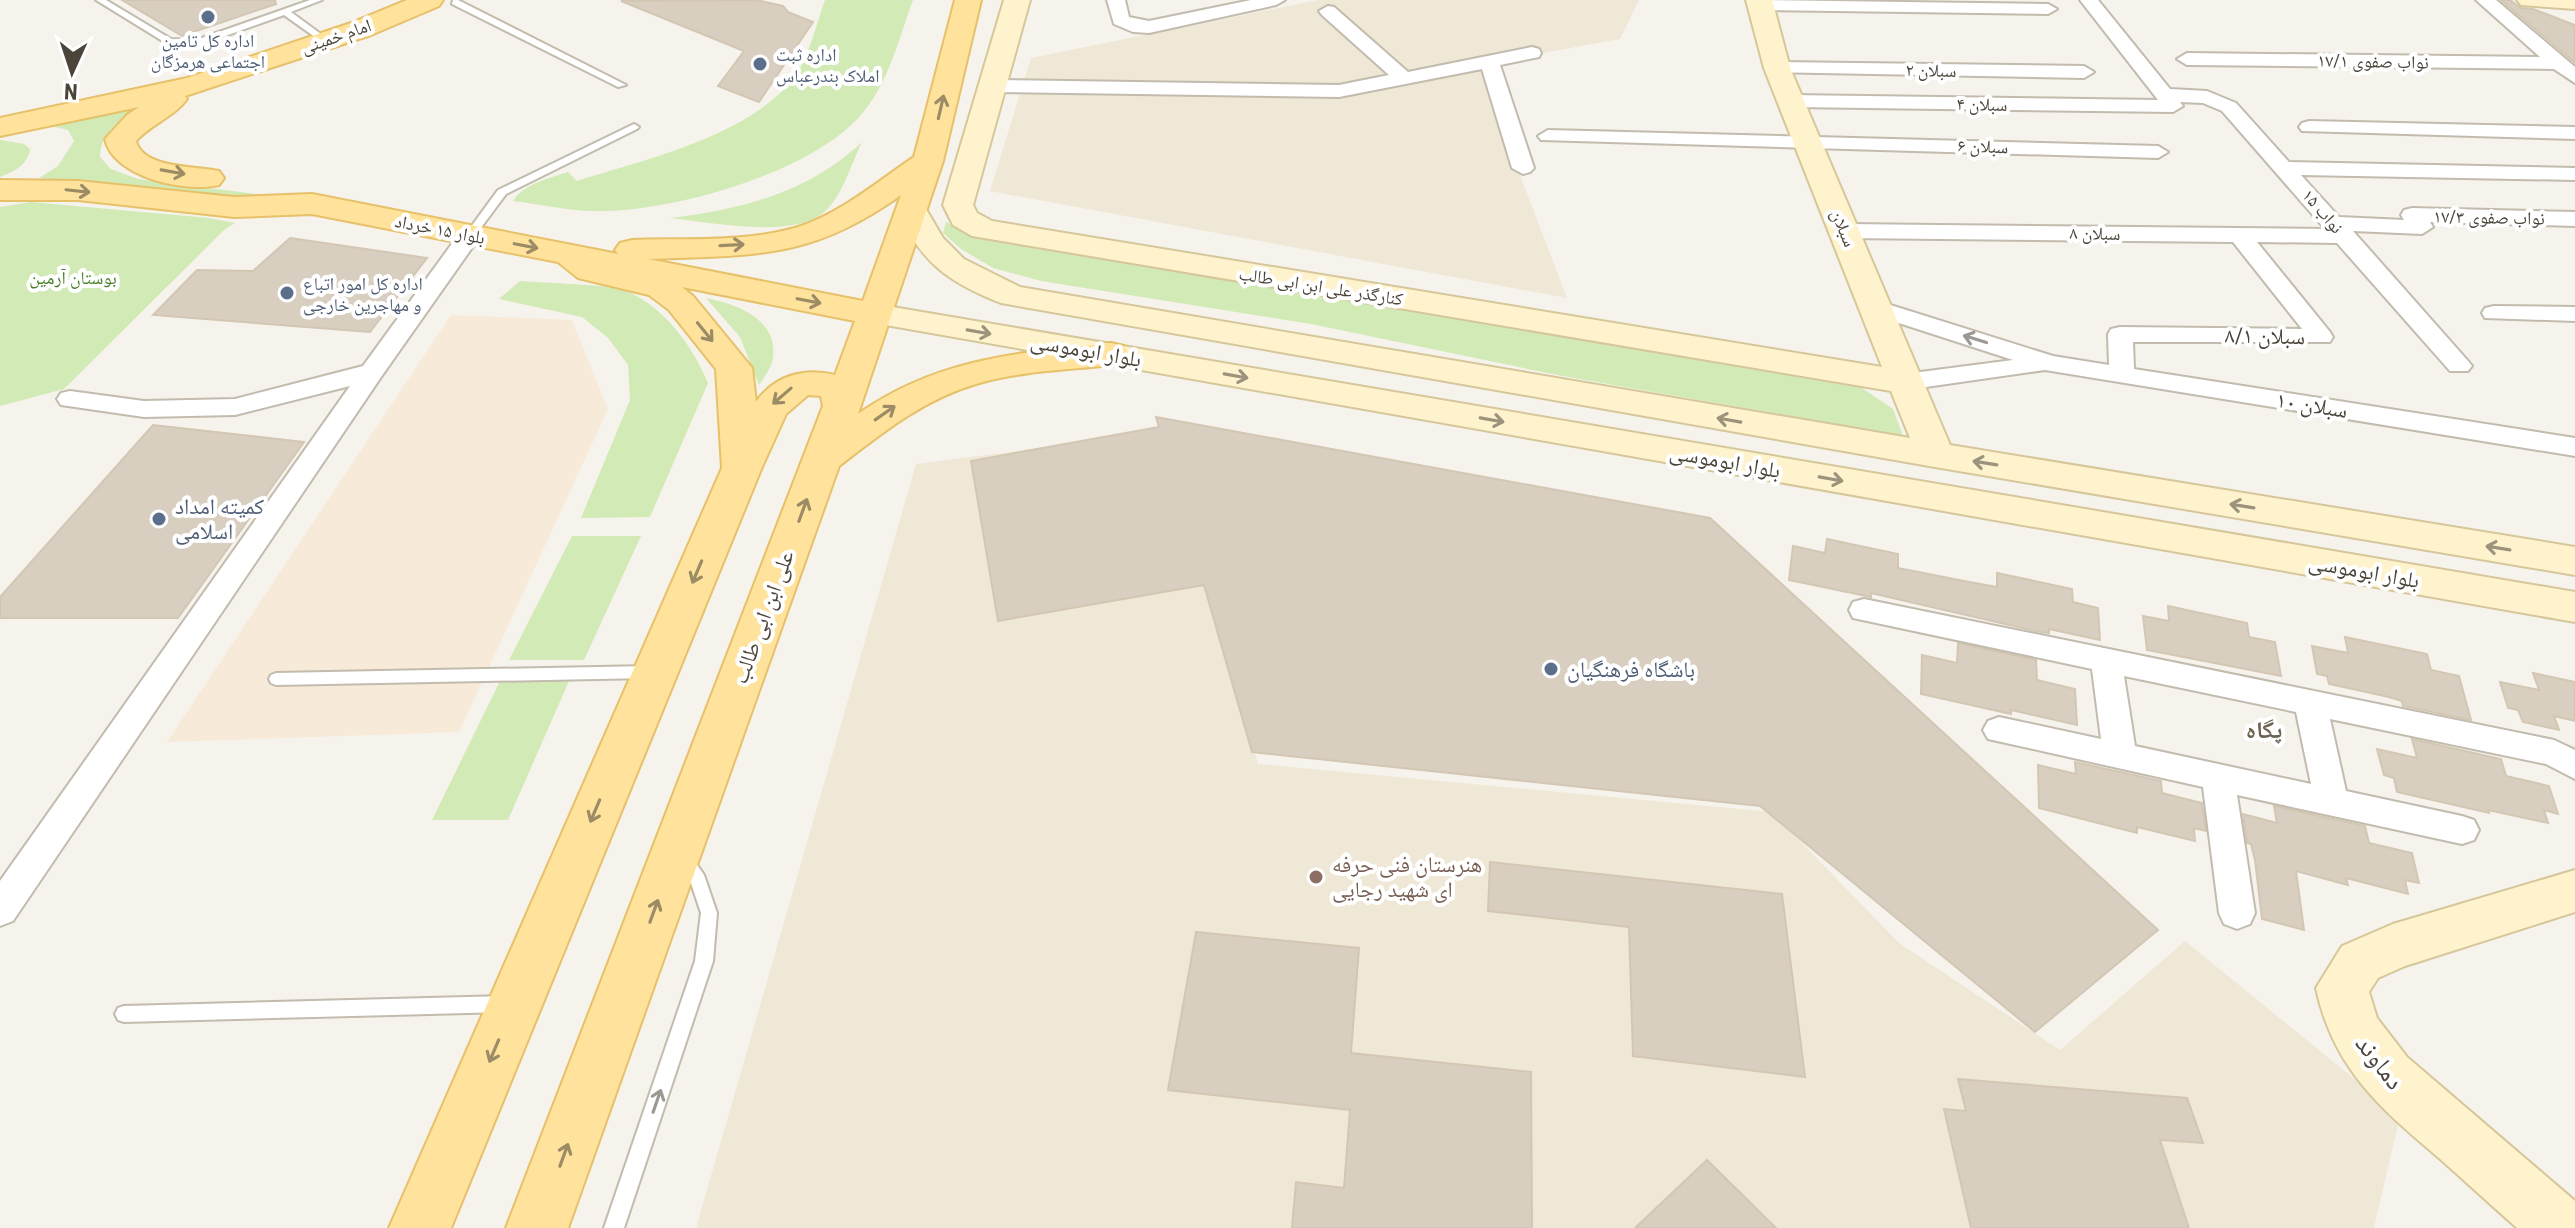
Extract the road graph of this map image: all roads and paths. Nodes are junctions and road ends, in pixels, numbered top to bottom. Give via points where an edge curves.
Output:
1 (100, 0) edge
2 (318, 0) edge
3 (968, 0) edge
4 (1017, 0) edge
5 (1116, 0) edge
6 (1276, 0) edge
7 (2089, 0) edge
8 (2485, 0) edge
9 (2530, 0) edge
10 (449, 1) edge
11 (2575, 1) edge
12 (1759, 2) edge
13 (2048, 9) dead end
14 (1328, 11) dead end
15 (285, 12) junction
16 (325, 40) junction
17 (1532, 53) dead end
18 (2187, 59) dead end
19 (1489, 62) junction
20 (2558, 63) junction
21 (1777, 68) junction
22 (2084, 72) dead end
23 (2575, 77) edge
24 (1406, 80) junction
25 (196, 85) junction
26 (621, 85) dead end
27 (992, 86) junction
28 (1791, 101) junction
29 (2169, 101) junction
30 (634, 127) dead end
31 (2309, 127) dead end
32 (0, 128) edge
33 (2575, 133) edge
34 (1548, 136) dead end
35 (1809, 141) junction
36 (2158, 152) dead end
37 (928, 161) junction
38 (1523, 168) dead end
39 (2285, 168) junction
40 (2575, 174) edge
41 (0, 183) edge
42 (0, 190) edge
43 (312, 204) junction
44 (912, 211) junction
45 (2575, 219) edge
46 (2340, 230) junction
47 (1845, 231) junction
48 (470, 235) junction
49 (2240, 235) junction
50 (570, 255) junction
51 (1013, 296) junction
52 (1876, 308) junction
53 (2494, 313) dead end
54 (875, 314) junction
55 (2575, 314) edge
56 (927, 323) junction
57 (1111, 354) junction
58 (2049, 363) junction
59 (2459, 366) dead end
60 (372, 372) junction
61 (2122, 374) junction
62 (1905, 382) junction
63 (70, 399) dead end
64 (841, 405) junction
65 (2575, 447) edge
66 (1935, 455) junction
67 (822, 459) junction
68 (742, 468) junction
69 (2575, 561) edge
70 (2575, 607) edge
71 (1864, 610) dead end
72 (2106, 660) junction
73 (655, 672) junction
74 (276, 679) dead end
75 (2310, 702) junction
76 (1999, 730) dead end
77 (2120, 756) junction
78 (2575, 766) edge
79 (2218, 777) junction
80 (2332, 802) junction
81 (2462, 830) dead end
82 (677, 849) junction
83 (14, 870) edge
84 (2575, 891) edge
85 (0, 910) edge
86 (2237, 913) dead end
87 (514, 1004) junction
88 (124, 1014) dead end
89 (420, 1228) edge
90 (537, 1228) edge
91 (614, 1228) edge
92 (2562, 1228) edge

1 - 15 lane via 169,42 197,43
2 - 15 lane
37 -> 3 main road, علی ابن ابی طالب
4 - 27 main road, کنارگذر علی ابن ابی طالب
5 - 6 street via 1120,20 1149,27
7 - 29 street
8 - 20 street
9 - 11 main road
10 - 16 main road, امام خمینی
10 - 26 lane
12 - 13 street
12 - 21 main road, سبلان
14 - 24 street
15 - 16 lane
16 - 25 main road, امام خمینی
17 - 19 street
18 - 20 street, نواب صفوی ۱۷/۱
19 - 24 street
19 - 38 street
20 - 23 street
21 - 22 street, سبلان ۲
21 - 28 main road, سبلان
24 - 27 street via 1300,93
25 - 32 main road
25 -> 43 main road via 138,121 120,139 122,152 158,170 287,187 303,193
27 - 62 main road, کنارگذر علی ابن ابی طالب via 958,205 964,218 983,229
28 - 29 street, سبلان ۴
28 - 35 main road, سبلان
29 - 39 street, نواب ۱۵ via 2207,97 2229,107
30 - 48 lane via 502,192
31 - 33 street
32 - 41 main road via 37,131 47,138 45,153
34 - 35 street, سبلان ۶
35 - 36 street, سبلان ۶
35 - 47 main road, سبلان
37 - 44 main road, علی ابن ابی طالب
50 -> 37 main road via 792,238 834,223
39 - 40 street
39 - 46 street, نواب ۱۵
42 -> 43 main road, بلوار ۱۵ خرداد via 60,189 257,208
43 - 48 main road, بلوار ۱۵ خرداد
44 - 51 main road, بلوار ابوموسی via 923,236 943,258 970,280
44 - 54 main road, علی ابن ابی طالب
45 - 46 street, نواب صفوی ۱۷/۳ via 2412,215 2422,227
46 - 49 street, سبلان ۸
46 - 59 street, نواب ۱۵
47 - 49 street, سبلان ۸
47 - 52 main road, سبلان
48 -> 50 main road, بلوار ۱۵ خرداد
48 - 60 street
49 - 61 street, سبلان ۸/۱ via 2321,337 2120,334
50 -> 54 main road, بلوار ۱۵ خرداد
50 -> 68 main road via 590,271 661,287 726,358 734,368
51 - 56 main road via 950,294 931,302 923,313
66 -> 51 main road, بلوار ابوموسی
58 -> 52 street, سبلان ۱۰
52 - 62 main road, سبلان
53 - 55 street
54 - 56 main road, بلوار ابوموسی
54 - 64 main road, علی ابن ابی طالب
56 -> 57 main road, بلوار ابوموسی
67 -> 57 main road via 895,406 940,383 1007,366
57 -> 70 main road, بلوار ابوموسی
58 - 61 street, سبلان ۱۰
58 - 62 street, سبلان ۱۰
60 - 63 street via 235,407 144,409
60 - 83 street
61 - 65 street, سبلان ۱۰
62 - 66 main road, سبلان
64 - 67 main road, علی ابن ابی طالب
64 -> 68 main road via 839,391 823,383 788,389 773,402
69 -> 66 main road, بلوار ابوموسی
82 -> 67 main road, علی ابن ابی طالب
68 -> 73 main road
71 - 72 street
72 - 75 street
72 - 77 street
73 - 74 lane
73 -> 87 main road
75 - 78 street via 2554,753
75 - 80 street
76 - 77 street
77 - 79 street
79 - 80 street
79 - 86 street
80 - 81 street
90 -> 82 main road, علی ابن ابی طالب
91 -> 82 lane via 704,961 709,913 698,880
83 - 85 street
84 - 92 main road, دماوند via 2393,947 2360,962 2342,988 2345,1012 2363,1047 2406,1095
87 - 88 lane
87 -> 89 main road

